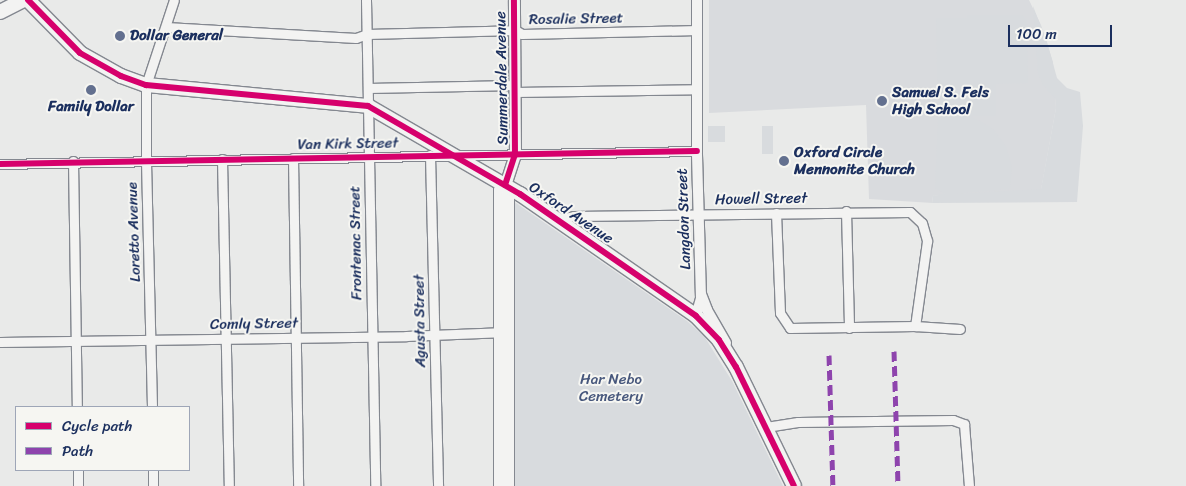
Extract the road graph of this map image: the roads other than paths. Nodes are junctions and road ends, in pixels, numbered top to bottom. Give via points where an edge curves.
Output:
1 (24, 0) edge
2 (28, 0) edge
3 (174, 0) edge
4 (366, 0) edge
5 (514, 0) edge
6 (697, 0) edge
7 (5, 10) edge
8 (0, 20) edge
9 (166, 27) junction
10 (515, 30) junction
11 (697, 30) junction
12 (366, 34) junction
13 (146, 85) junction
14 (368, 88) junction
15 (515, 89) junction
16 (697, 89) junction
17 (368, 106) junction
18 (697, 151) junction
19 (430, 155) junction
20 (516, 155) junction
21 (455, 156) junction
22 (368, 157) junction
23 (293, 158) junction
24 (222, 159) junction
25 (73, 161) junction
26 (146, 162) junction
27 (0, 164) edge
28 (505, 185) junction
29 (846, 212) junction
30 (776, 213) junction
31 (699, 214) junction
32 (559, 220) junction
33 (701, 291) junction
34 (696, 316) junction
35 (915, 326) junction
36 (849, 328) junction
37 (960, 330) dead end
38 (504, 332) junction
39 (434, 335) junction
40 (372, 336) junction
41 (296, 337) junction
42 (225, 338) junction
43 (150, 339) junction
44 (76, 340) junction
45 (0, 342) edge
46 (730, 356) junction
47 (77, 406) edge
48 (152, 406) edge
49 (766, 427) junction
50 (78, 471) edge
51 (153, 471) edge
52 (78, 486) edge
53 (153, 486) edge
54 (229, 486) edge
55 (298, 486) edge
56 (375, 486) edge
57 (438, 486) edge
58 (499, 486) edge
59 (509, 486) edge
60 (794, 486) edge
61 (969, 486) edge

1 - 7 main road
2 - 13 main road, Oxford Avenue via 80,53
3 - 9 street, Loretto Avenue
4 - 12 street, Frontenac Street
5 - 10 main road, Summerdale Avenue
6 - 11 street, Langdon Street
7 - 8 main road
9 - 12 street, Rosalie Street via 356,38
9 - 13 street, Loretto Avenue
10 - 11 street, Rosalie Street via 522,34
10 - 12 street, Rosalie Street
10 - 15 main road, Summerdale Avenue
11 - 16 street, Langdon Street
12 - 14 street, Frontenac Street
13 - 17 main road, Oxford Avenue
13 - 26 street, Loretto Avenue
14 - 15 street
14 - 17 street, Frontenac Street
15 - 16 street
15 - 20 main road, Summerdale Avenue
16 - 18 street, Langdon Street
17 - 21 main road, Oxford Avenue
17 - 22 street, Frontenac Street
18 - 20 street, Van Kirk Street
18 - 31 street, Langdon Street
19 - 21 street, Van Kirk Street
19 - 22 street, Van Kirk Street
19 - 39 street, Agusta Street
20 - 21 street, Van Kirk Street
20 - 28 main road, Summerdale Avenue
21 - 28 main road, Oxford Avenue
22 - 23 street, Van Kirk Street
22 - 40 street, Frontenac Street
23 - 24 street, Van Kirk Street
23 - 41 street
24 - 26 street, Van Kirk Street
24 - 42 street
25 - 26 street, Van Kirk Street
25 - 27 street, Van Kirk Street
25 - 44 street
26 - 43 street, Loretto Avenue
28 - 32 main road, Oxford Avenue
28 - 38 street, Summerdale Avenue via 499,190
29 - 30 street, Howell Street
29 - 35 street, Howell Street via 903,210 915,215 926,232
29 - 36 street
30 - 31 street, Howell Street
30 - 36 street via 780,313 790,328
31 - 32 street, Howell Street via 574,216
31 - 33 street, Langdon Street
32 - 34 main road, Oxford Avenue
33 - 34 street, Langdon Street
33 - 46 street
34 - 46 main road, Oxford Avenue
35 - 36 street
35 - 37 street
38 - 39 street, Comly Street
38 - 58 street, Summerdale Avenue
38 - 59 street, Summerdale Avenue
39 - 40 street, Comly Street
39 - 57 street, Agusta Street
40 - 41 street, Comly Street
40 - 56 street, Frontenac Street
41 - 42 street, Comly Street
41 - 55 street
42 - 43 street, Comly Street
42 - 54 street
43 - 44 street, Comly Street
43 - 48 street, Loretto Avenue
44 - 45 street, Comly Street
44 - 47 street
46 - 49 main road, Oxford Avenue
49 - 60 main road, Oxford Avenue
49 - 61 street via 785,423 896,419 943,419 964,424
50 - 52 street
51 - 53 street

